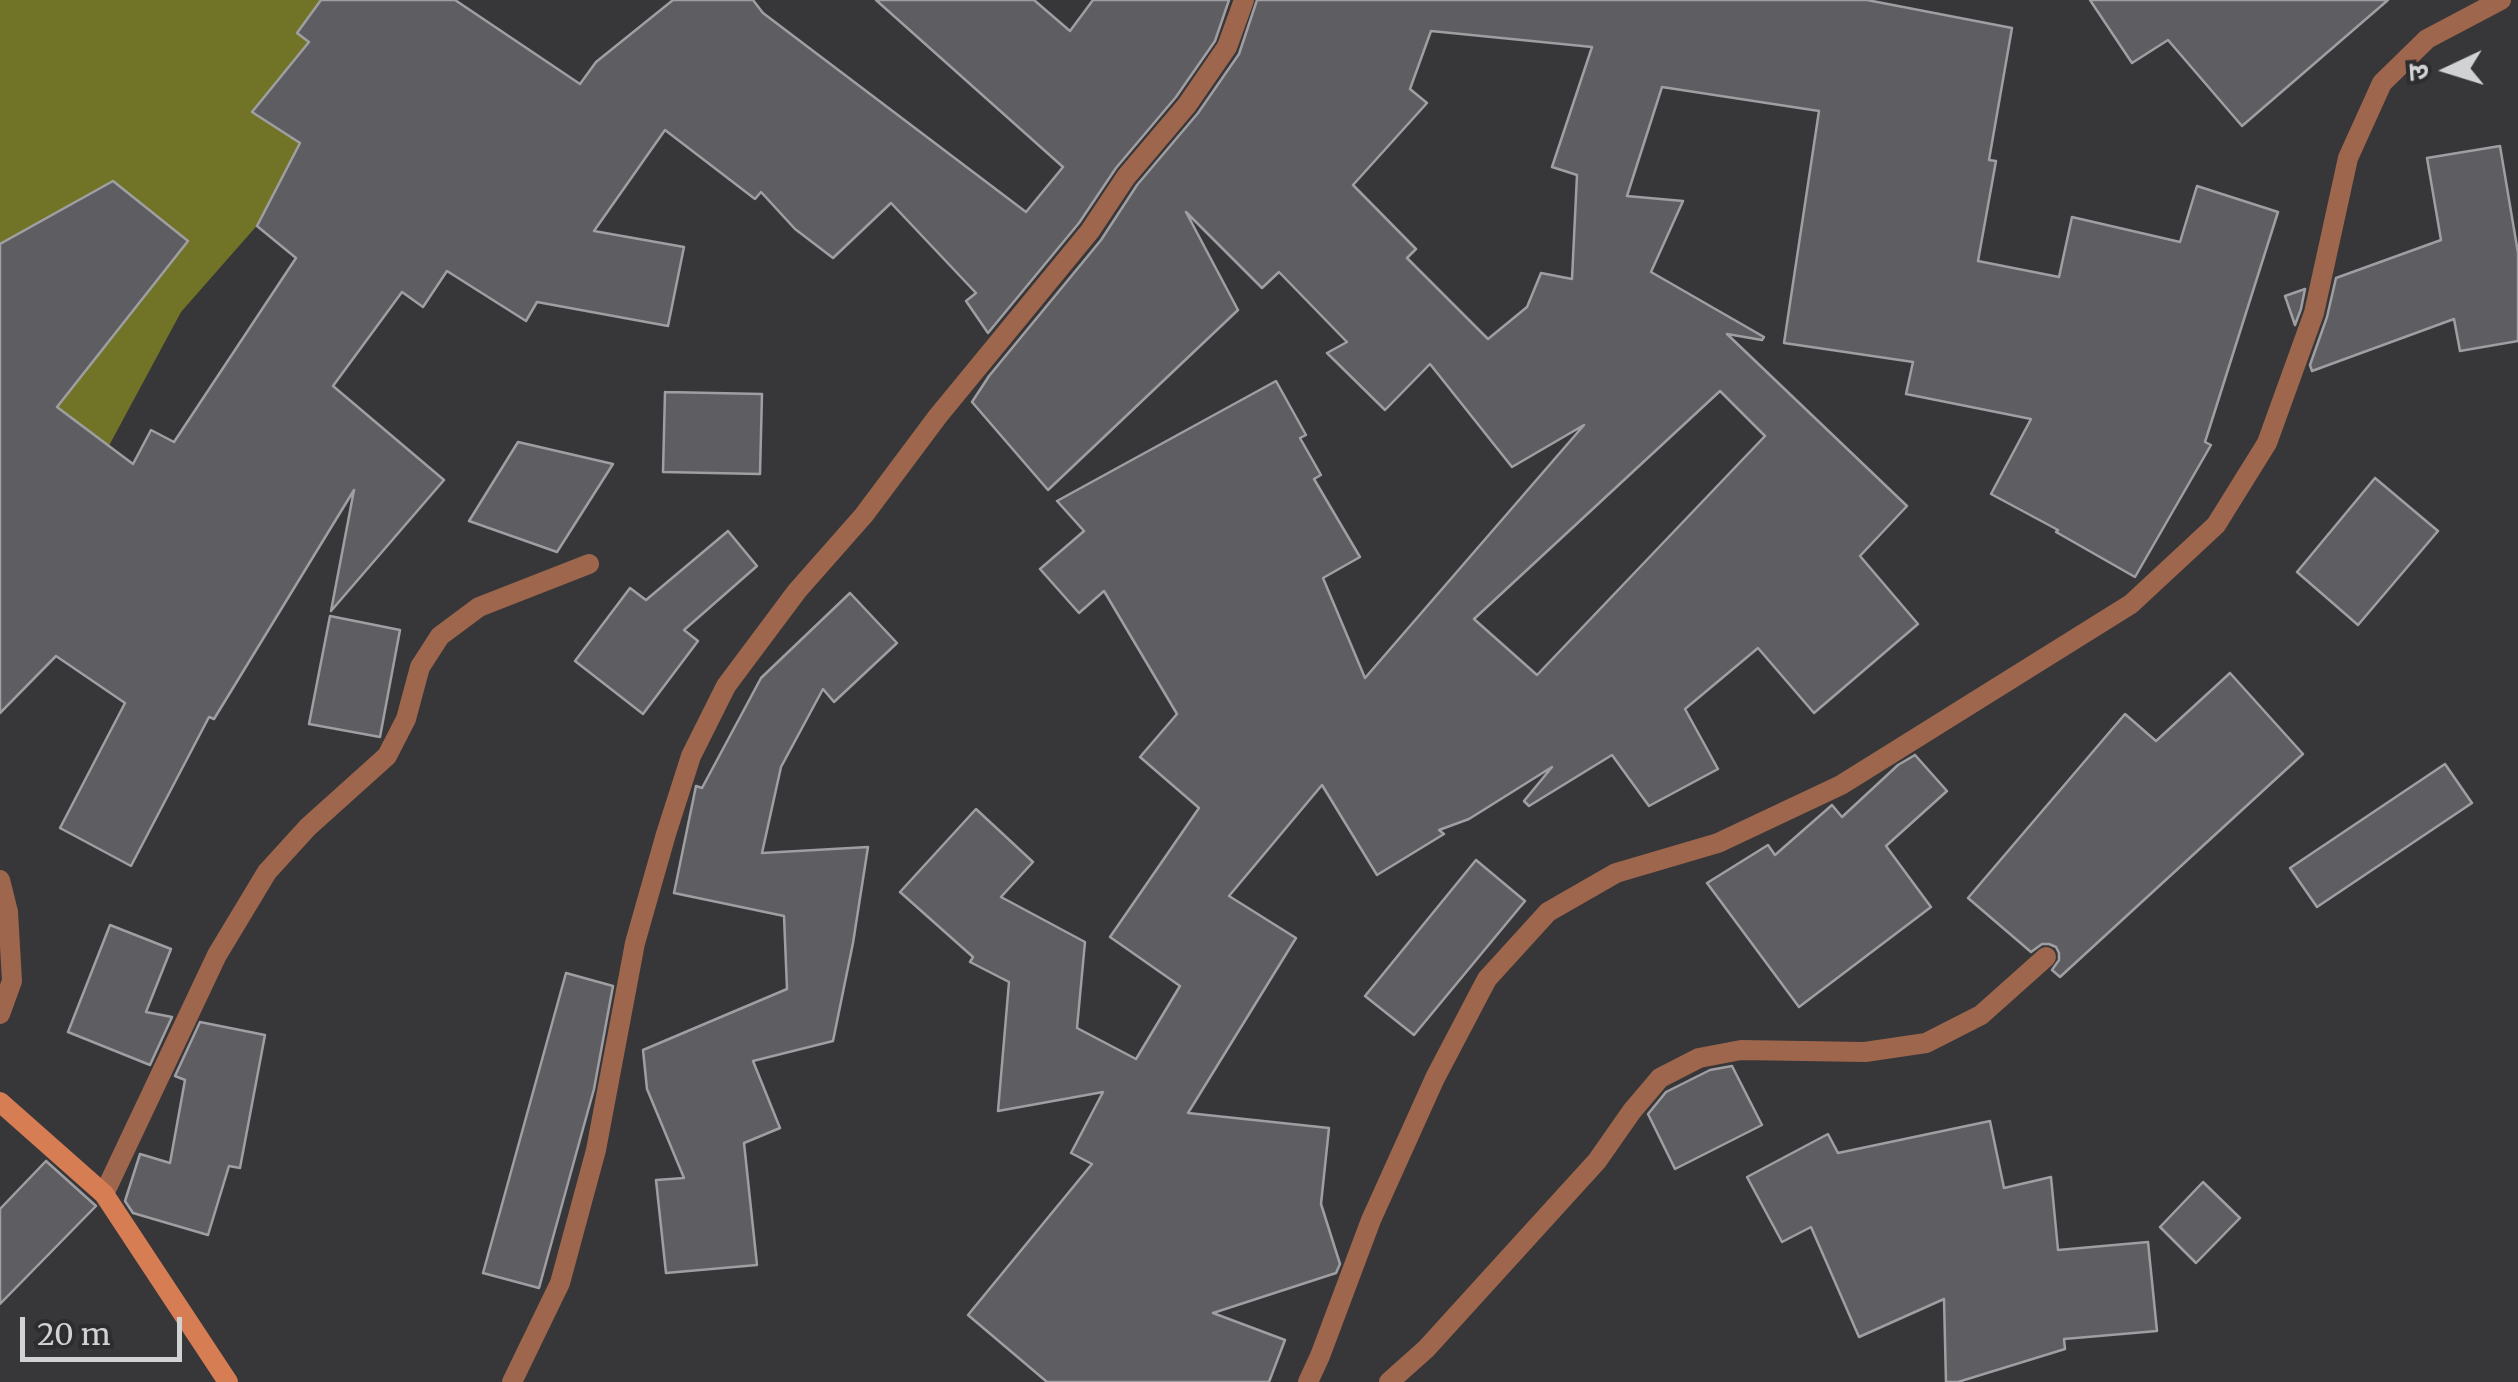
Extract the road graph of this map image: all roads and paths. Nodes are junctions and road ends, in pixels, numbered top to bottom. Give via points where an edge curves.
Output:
1 (1244, 0) edge
2 (2500, 0) edge
3 (589, 564) dead end
4 (0, 880) edge
5 (2046, 957) dead end
6 (0, 1014) edge
7 (0, 1102) edge
8 (104, 1194) junction
9 (228, 1382) edge
10 (512, 1382) edge
11 (1308, 1382) edge
12 (1390, 1382) edge

1 - 10 street via 1227,47 1188,105 726,686 691,756 635,943 596,1150 560,1283
2 - 11 street via 2427,39 2382,84 2348,158 2314,313 2267,443 2216,526 2131,604 1841,785 1718,843 1616,873 1548,912 1487,979 1435,1078 1370,1220
3 - 8 street via 480,607 440,636 420,667 388,756 267,872 218,955
4 - 6 street via 12,982
5 - 12 street via 1980,1014 1926,1043 1866,1052 1741,1050 1699,1058 1660,1078 1597,1162
7 - 8 main road
8 - 9 main road

